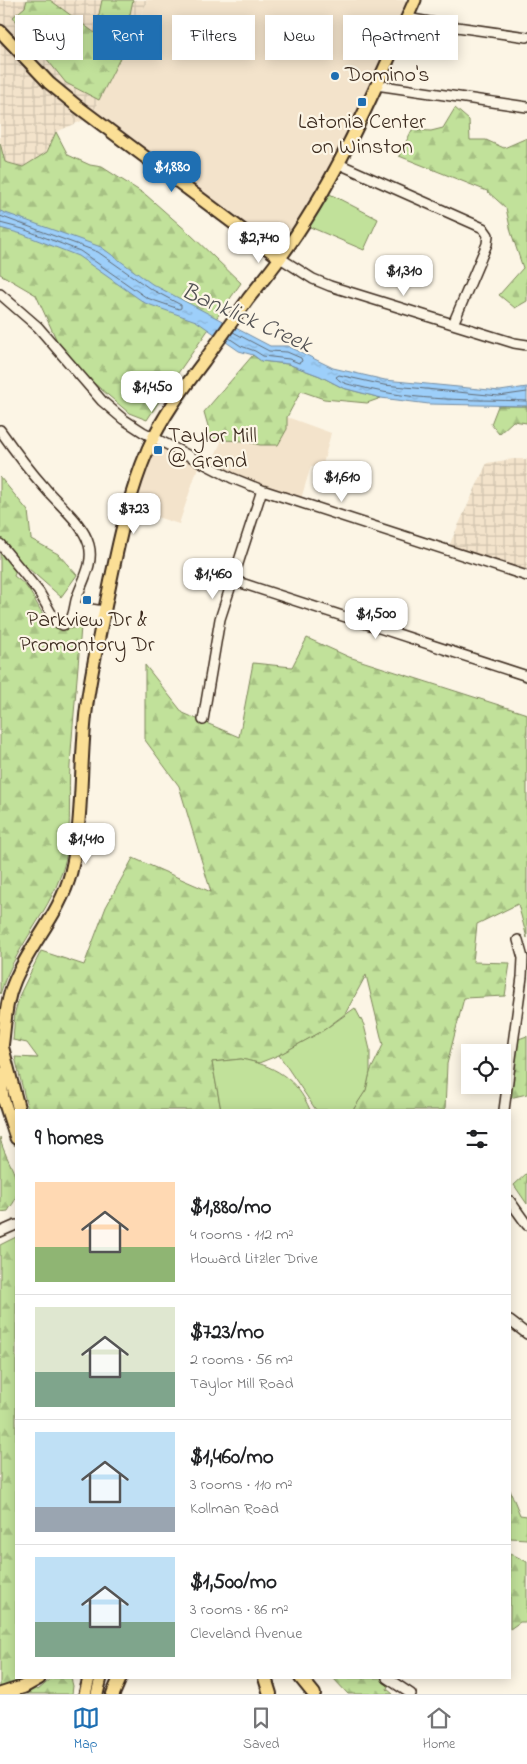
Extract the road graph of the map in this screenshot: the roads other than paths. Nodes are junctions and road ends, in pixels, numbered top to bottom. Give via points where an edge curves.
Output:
1 (415, 0) edge
2 (408, 15) edge
3 (458, 27) edge
4 (0, 31) edge
5 (527, 37) edge
6 (388, 60) edge
7 (376, 85) junction
8 (527, 107) edge
9 (339, 164) junction
10 (280, 258) junction
11 (0, 294) edge
12 (453, 324) junction
13 (527, 345) edge
14 (0, 430) edge
15 (154, 437) junction
16 (262, 490) junction
17 (0, 544) edge
18 (527, 576) edge
19 (232, 580) junction
20 (74, 609) junction
21 (103, 614) junction
22 (527, 676) edge
23 (203, 720) dead end
24 (518, 940) dead end
25 (3, 1047) junction
26 (0, 1060) edge
27 (0, 1073) edge
28 (19, 1109) edge
29 (504, 1109) edge
30 (15, 1135) edge
31 (511, 1202) edge
32 (527, 1224) edge
33 (15, 1225) edge
34 (0, 1232) edge
35 (511, 1322) edge
36 (527, 1333) edge
37 (37, 1679) edge
38 (89, 1679) edge
39 (101, 1679) edge
40 (120, 1679) edge
41 (265, 1679) edge
42 (302, 1679) edge
43 (388, 1679) edge
44 (403, 1679) edge
45 (397, 1685) junction
46 (1, 1694) edge
47 (85, 1694) edge
48 (97, 1694) edge
49 (113, 1694) edge
50 (270, 1694) edge
51 (314, 1694) edge
52 (411, 1694) edge

1 - 2 main road
3 - 5 street
4 - 10 main road via 77,106
6 - 7 main road
7 - 8 street
7 - 9 main road
9 - 10 main road
9 - 12 street via 483,228 488,234 487,244
10 - 12 street via 312,279 330,286
10 - 15 main road via 174,402
11 - 15 street via 38,327 112,411
12 - 13 street
14 - 20 street via 86,536 90,560
15 - 16 street
15 - 21 main road via 133,489
16 - 18 street
16 - 19 street
17 - 20 street via 39,592 56,622 66,624
19 - 22 street
19 - 23 street via 220,618
20 - 21 street
21 - 25 main road via 87,698 71,873 10,992
24 - 29 street via 523,958 522,977
25 - 26 main road
25 - 28 main road
27 - 30 main road via 3,1098
31 - 32 street
33 - 34 street
35 - 36 street
37 - 46 highway
38 - 47 main road
39 - 48 main road
40 - 49 highway
41 - 50 highway
42 - 51 highway
43 - 45 street
44 - 45 street
45 - 52 street

